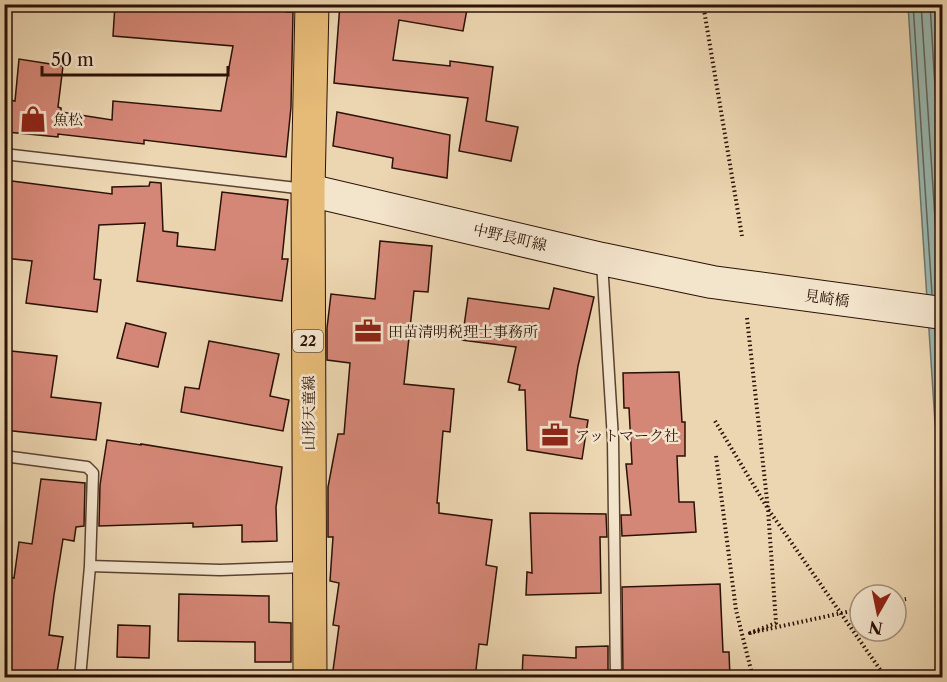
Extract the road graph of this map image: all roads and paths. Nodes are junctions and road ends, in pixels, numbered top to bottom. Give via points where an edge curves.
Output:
1 (6, 4) edge
2 (312, 4) edge
3 (703, 4) edge
4 (4, 13) edge
5 (4, 153) edge
6 (308, 190) junction
7 (742, 236) dead end
8 (602, 259) junction
9 (712, 282) joint
10 (942, 313) edge
11 (747, 318) dead end
12 (715, 421) dead end
13 (4, 456) edge
14 (716, 456) dead end
15 (768, 509) junction
16 (90, 566) junction
17 (309, 567) junction
18 (848, 612) edge
19 (842, 613) junction
20 (80, 678) edge
21 (310, 678) edge
22 (616, 678) edge
23 (753, 678) edge
24 (886, 678) edge

1 - 4 lane
2 - 6 main road, 山形天童線 / 22
3 - 7 path
5 - 6 lane
6 - 8 main road, 中野長町線
6 - 17 main road, 山形天童線 / 22
8 - 9 main road, 中野長町線
8 - 22 lane via 613,439
9 - 10 main road, 見崎橋
11 - 15 path
12 - 15 path
13 - 16 lane via 87,467 93,473
14 - 23 path via 736,610
15 - 19 path
15 - 19 path via 776,623 750,633
16 - 17 lane via 220,570
16 - 20 lane
17 - 21 main road, 山形天童線 / 22
18 - 19 path
19 - 24 path

